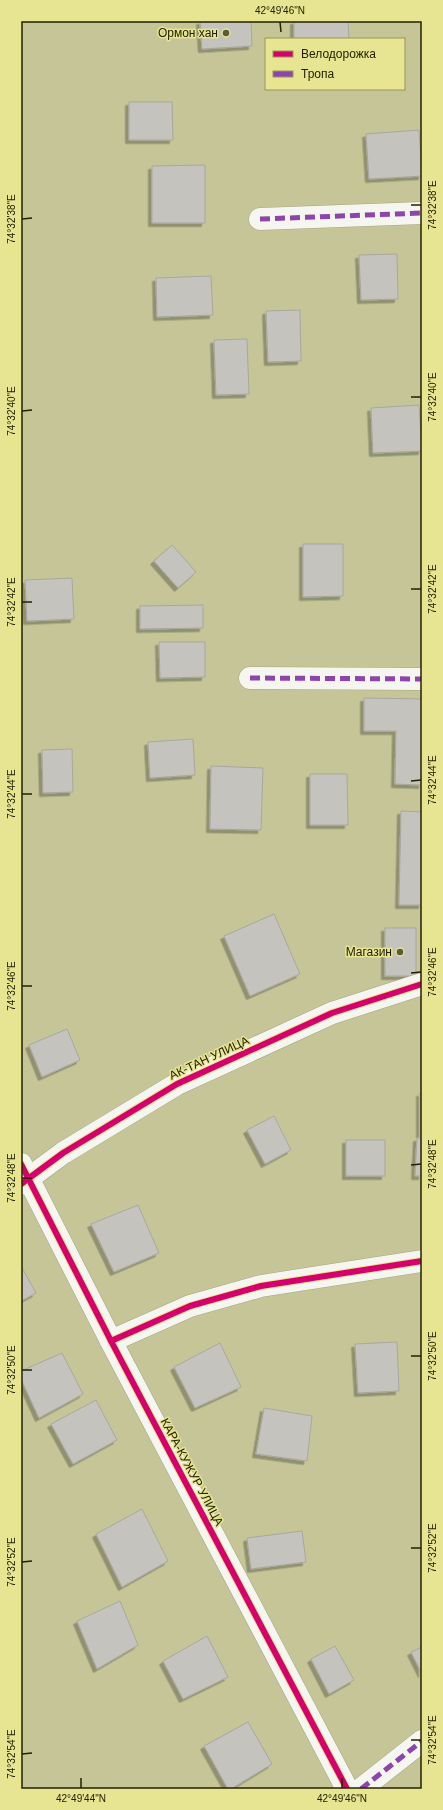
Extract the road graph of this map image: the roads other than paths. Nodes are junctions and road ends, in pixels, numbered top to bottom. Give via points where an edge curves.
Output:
1 (422, 213) edge
2 (260, 219) dead end
3 (250, 678) dead end
4 (422, 679) edge
5 (422, 984) edge
6 (24, 1176) edge
7 (422, 1261) edge
8 (111, 1341) junction
9 (422, 1741) edge
10 (347, 1789) edge
11 (361, 1789) edge

1 - 2 street
3 - 4 street
5 - 6 street, АК-ТАН УЛИЦА via 332,1013 177,1084
6 - 8 street, КАРА-КУЖУР УЛИЦА
7 - 8 street via 261,1286 190,1306
8 - 10 street, КАРА-КУЖУР УЛИЦА
9 - 11 street

